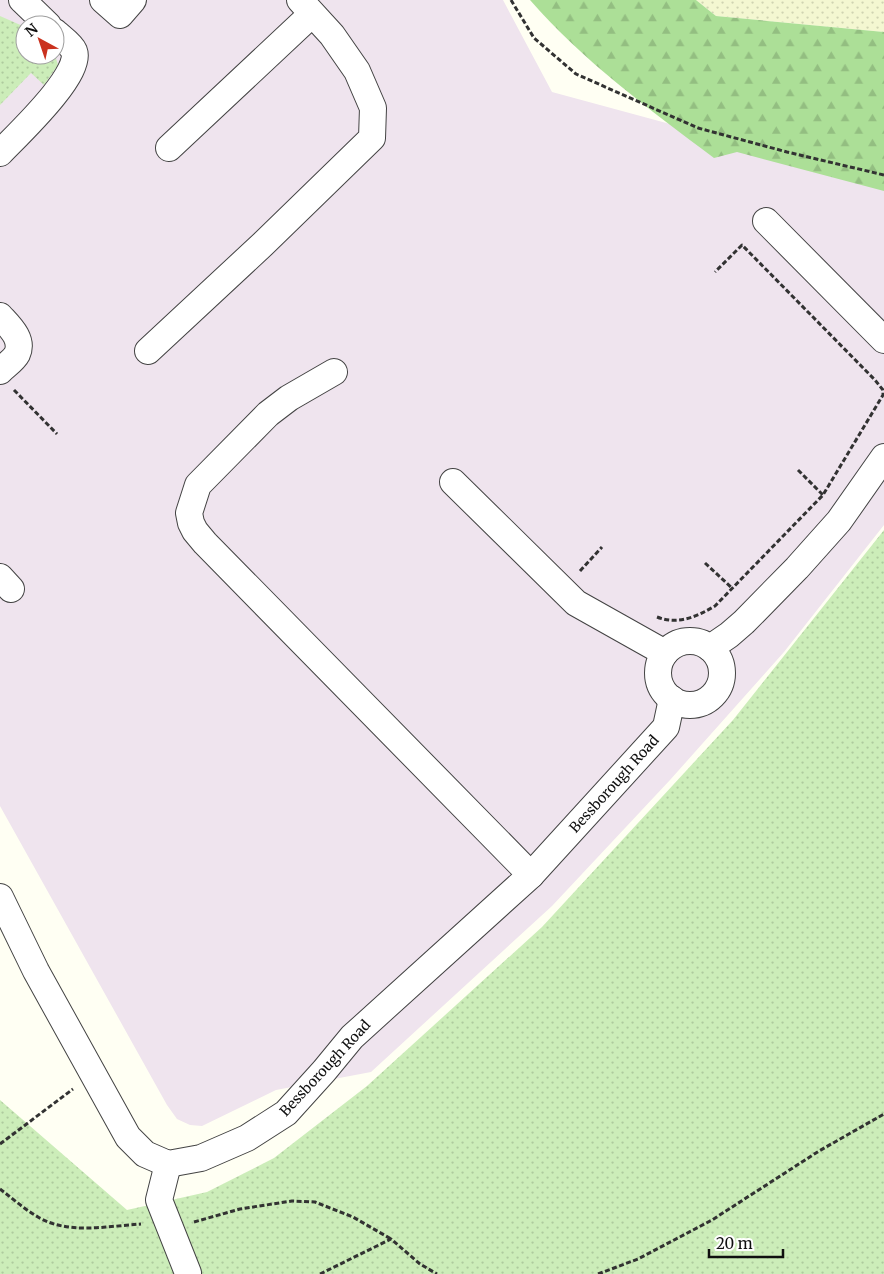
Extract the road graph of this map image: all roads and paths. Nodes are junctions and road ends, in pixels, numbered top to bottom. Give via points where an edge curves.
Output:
1 (22, 0) edge
2 (103, 0) edge
3 (133, 0) edge
4 (511, 0) edge
5 (306, 7) edge
6 (38, 15) edge
7 (65, 41) edge
8 (169, 148) dead end
9 (0, 153) edge
10 (884, 176) edge
11 (766, 221) dead end
12 (714, 272) dead end
13 (0, 316) edge
14 (884, 340) edge
15 (148, 351) dead end
16 (334, 372) dead end
17 (6, 379) edge
18 (57, 434) dead end
19 (884, 457) edge
20 (798, 470) dead end
21 (453, 482) dead end
22 (823, 495) junction
23 (602, 547) dead end
24 (706, 563) dead end
25 (579, 571) dead end
26 (732, 588) junction
27 (650, 615) dead end
28 (710, 648) junction
29 (664, 653) junction
30 (672, 699) junction
31 (532, 875) junction
32 (0, 897) edge
33 (92, 1074) junction
34 (884, 1114) edge
35 (0, 1144) edge
36 (168, 1164) junction
37 (188, 1272) dead end
38 (320, 1274) edge
39 (437, 1274) edge
40 (598, 1274) edge

1 - 6 street
2 - 3 street via 120,16
4 - 10 path via 534,38 576,74 698,128
5 - 8 street
5 - 15 street via 332,35 357,71 373,108 372,138
7 - 9 street via 74,50 71,70 58,92
11 - 14 street
12 - 22 path via 742,245 883,390
13 - 17 street via 14,332 18,345
16 - 31 street via 268,414 208,474 198,485 192,500 191,523 212,550
17 - 18 path
19 - 28 street via 839,521 797,568 744,622
20 - 22 path
21 - 29 street via 576,603
22 - 26 path
23 - 25 path
24 - 26 path
26 - 27 path via 715,606 697,616 667,621
28 - 29 street via 702,643 686,641
28 - 30 street via 717,656 722,677 712,696 692,705
29 - 30 street via 658,673 659,683
30 - 31 street, Bessborough Road via 666,727
31 - 36 street, Bessborough Road via 352,1037 286,1113 247,1138 201,1158
32 - 33 street via 36,972
33 - 35 path
33 - 36 street via 128,1137 144,1154
34 - 40 path via 819,1151 712,1220 638,1259
36 - 37 street via 159,1200
38 - 39 path via 391,1239

